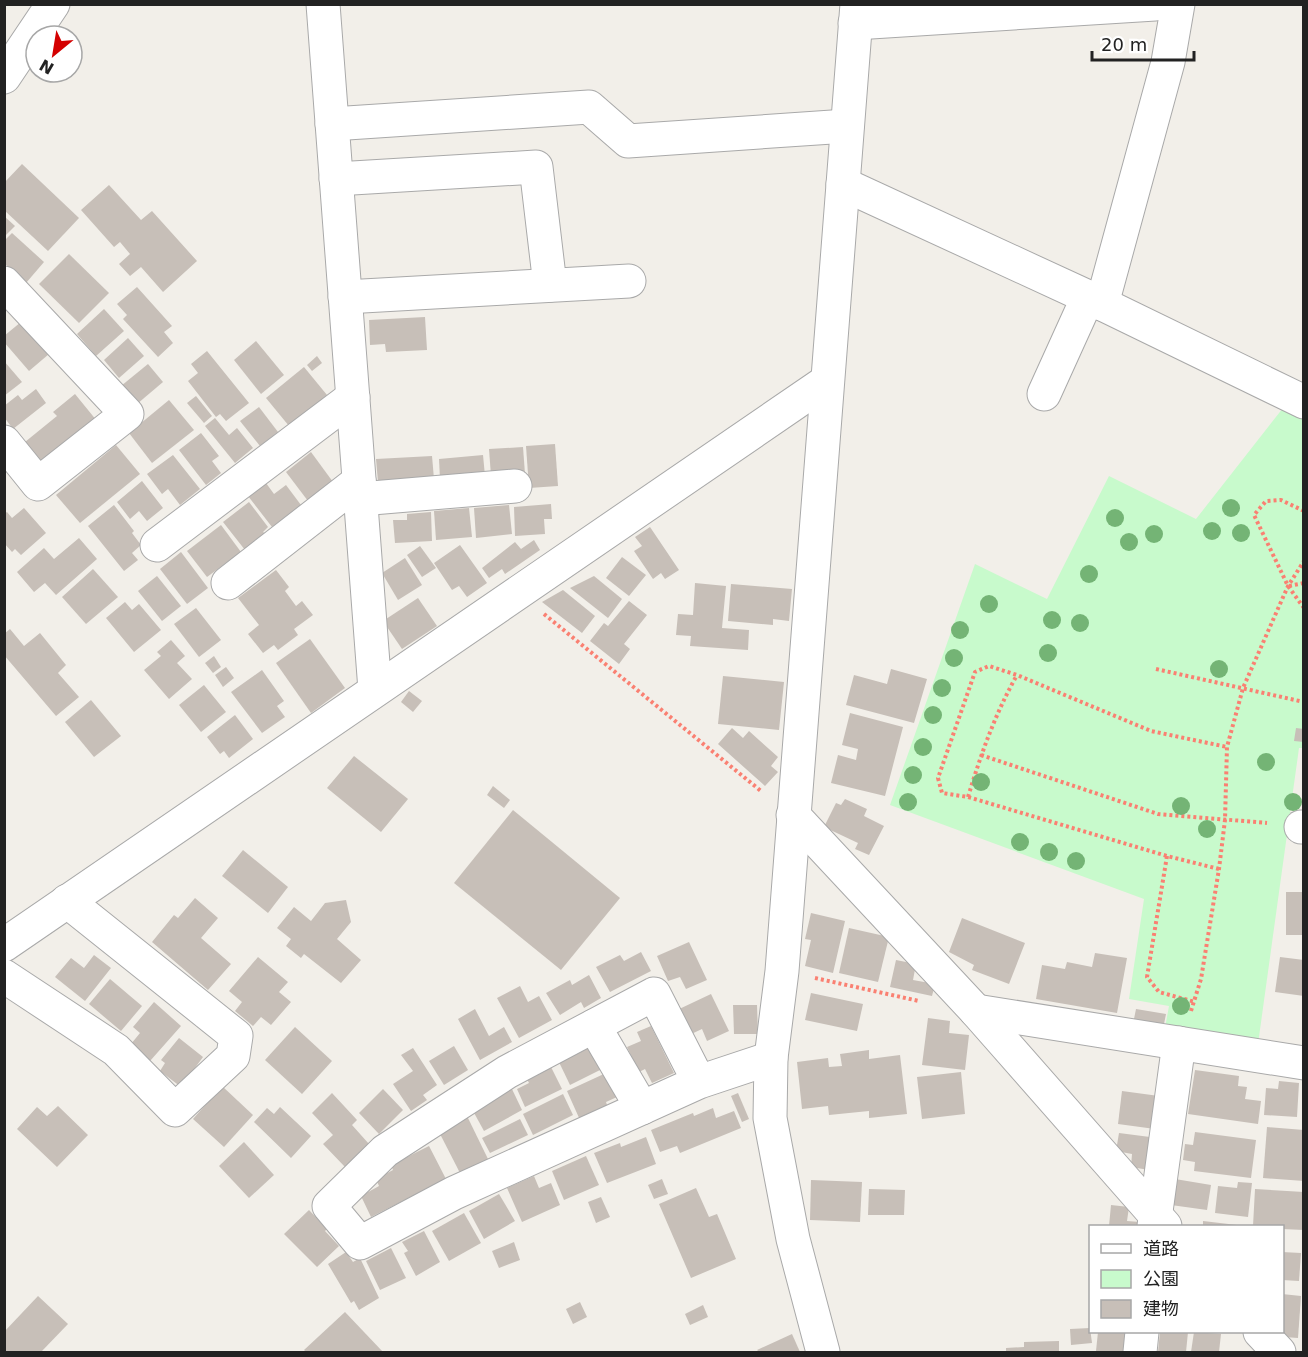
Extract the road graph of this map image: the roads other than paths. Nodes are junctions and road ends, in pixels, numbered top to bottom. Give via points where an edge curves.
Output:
1 (53, 4) edge
2 (323, 4) edge
3 (1155, 4) edge
4 (1178, 4) edge
5 (856, 14) edge
6 (4, 77) edge
7 (332, 123) junction
8 (847, 126) junction
9 (336, 179) junction
10 (843, 184) junction
11 (629, 281) dead end
12 (4, 283) edge
13 (550, 285) junction
14 (345, 297) junction
15 (1095, 301) junction
16 (827, 381) junction
17 (1044, 394) dead end
18 (353, 397) junction
19 (1304, 402) edge
20 (4, 442) edge
21 (515, 486) dead end
22 (360, 490) junction
23 (157, 545) dead end
24 (228, 583) dead end
25 (375, 690) junction
26 (793, 815) junction
27 (67, 901) junction
28 (4, 945) edge
29 (4, 976) edge
30 (976, 1011) junction
31 (594, 1026) junction
32 (1179, 1042) junction
33 (771, 1058) junction
34 (1304, 1063) edge
35 (699, 1082) junction
36 (642, 1108) junction
37 (1158, 1223) edge
38 (1142, 1333) edge
39 (1261, 1333) edge
40 (823, 1353) edge
41 (1140, 1353) edge
42 (1279, 1353) edge

1 - 6 street
2 - 7 street
3 - 5 street
4 - 15 street via 1168,62
5 - 8 street
7 - 8 street via 589,108 628,141
7 - 9 street
8 - 10 street
9 - 13 street via 536,167
9 - 14 street
10 - 15 street
10 - 16 street
11 - 13 street
12 - 20 street via 127,414 38,484
13 - 14 street
14 - 18 street
15 - 17 street
15 - 19 street
16 - 25 street
16 - 26 street
18 - 22 street
18 - 23 street
21 - 22 street
22 - 24 street
22 - 25 street
25 - 27 street
26 - 30 street
26 - 33 street via 782,971
27 - 28 street
27 - 29 street via 236,1036 233,1056 175,1110 116,1050
30 - 32 street
30 - 37 street
31 - 35 street via 654,994
31 - 36 street
31 - 36 street via 507,1072 385,1151 329,1206 360,1243 454,1192
32 - 34 street
32 - 37 street
33 - 35 street
33 - 40 street via 771,1118 793,1239
35 - 36 street
38 - 41 street
39 - 42 street

